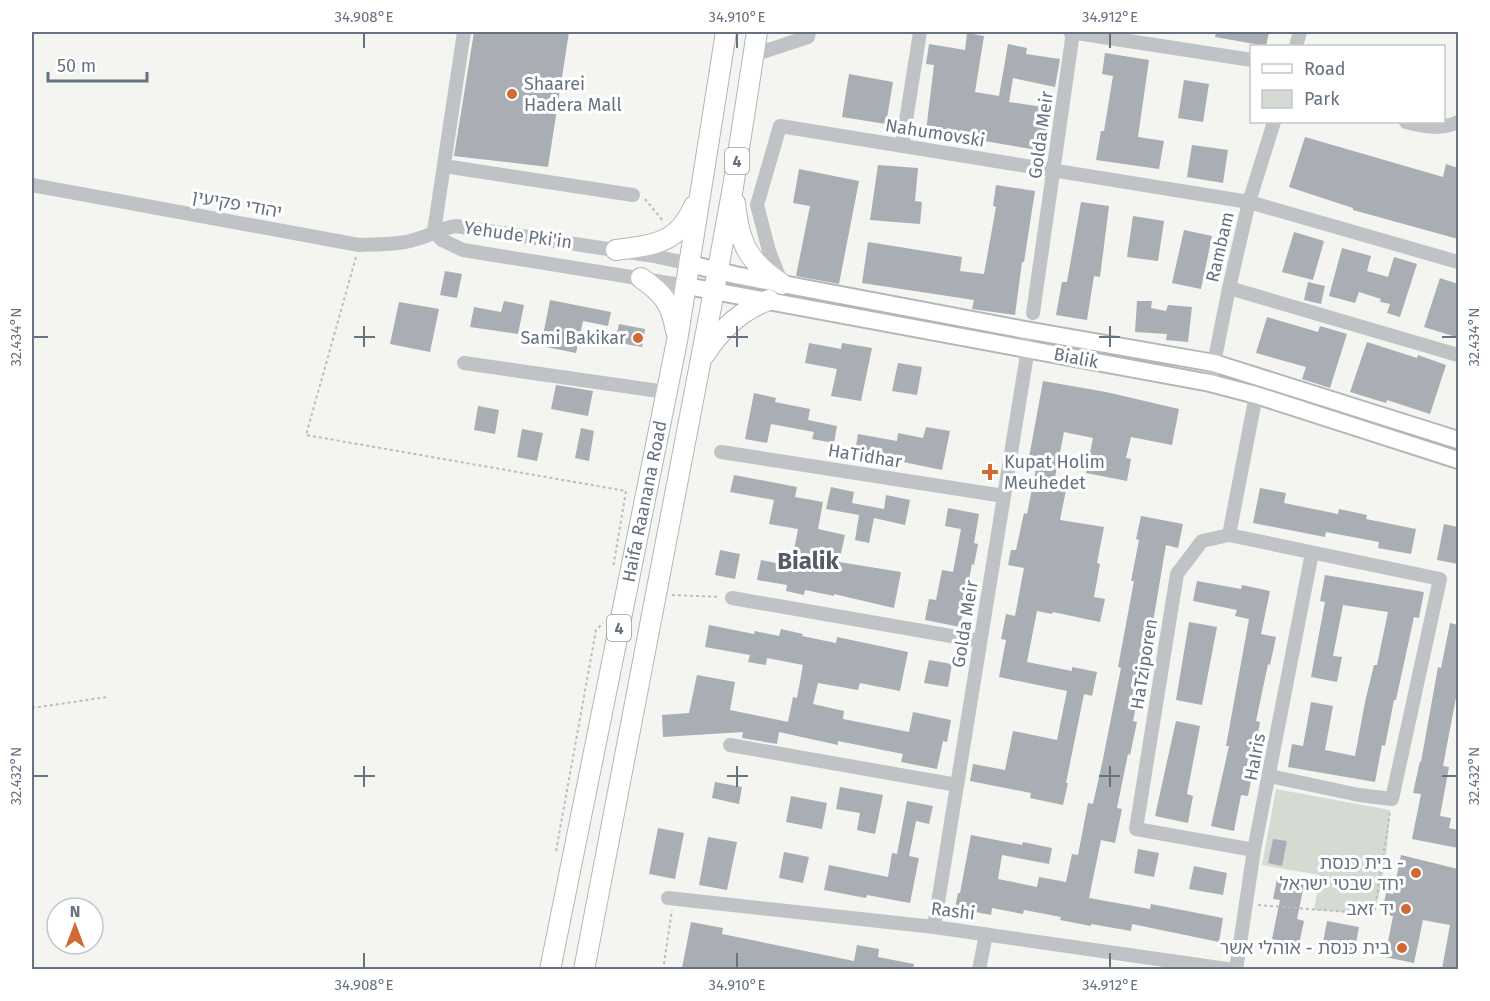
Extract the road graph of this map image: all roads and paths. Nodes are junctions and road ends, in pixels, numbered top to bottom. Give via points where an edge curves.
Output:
1 (464, 32) edge
2 (726, 32) edge
3 (757, 32) edge
4 (809, 32) edge
5 (920, 32) edge
6 (1072, 32) edge
7 (753, 56) junction
8 (1250, 60) edge
9 (1458, 122) edge
10 (1274, 123) edge
11 (1410, 123) edge
12 (902, 146) junction
13 (444, 166) junction
14 (1054, 171) junction
15 (702, 184) junction
16 (32, 185) edge
17 (733, 187) junction
18 (636, 193) joint
19 (1249, 202) junction
20 (434, 231) junction
21 (675, 235) junction
22 (359, 245) junction
23 (616, 250) junction
24 (1458, 262) edge
25 (690, 264) junction
26 (641, 278) junction
27 (716, 281) junction
28 (782, 284) junction
29 (687, 286) junction
30 (1228, 288) junction
31 (769, 300) junction
32 (1034, 313) dead end
33 (1020, 329) junction
34 (677, 341) junction
35 (1028, 349) junction
36 (1458, 355) edge
37 (700, 361) junction
38 (464, 363) dead end
39 (1214, 363) junction
40 (1210, 383) junction
41 (666, 392) junction
42 (1256, 395) junction
43 (1458, 440) edge
44 (721, 452) dead end
45 (1458, 460) edge
46 (1004, 496) junction
47 (1229, 536) junction
48 (1312, 553) junction
49 (613, 568) dead end
50 (671, 595) dead end
51 (732, 598) joint
52 (604, 622) dead end
53 (980, 641) junction
54 (107, 697) dead end
55 (32, 708) edge
56 (730, 745) dead end
57 (1270, 776) junction
58 (957, 785) junction
59 (1392, 799) junction
60 (1254, 850) junction
61 (555, 856) dead end
62 (671, 898) joint
63 (1246, 904) junction
64 (934, 927) junction
65 (986, 934) junction
66 (1176, 966) edge
67 (550, 969) edge
68 (584, 969) edge
69 (663, 969) edge
70 (979, 969) edge
71 (1235, 969) edge

1 - 13 street
2 - 15 highway, Haifa Raanana Road / 4
3 - 7 highway, Haifa Raanana Road / 4
4 - 7 street via 808,37
5 - 12 street
6 - 8 street
6 - 14 street, Golda Meir
7 - 17 highway, Haifa Raanana Road / 4
9 - 11 street via 1448,127
10 - 19 street, Rambam
12 - 14 street, Nahumovski
12 - 28 street, Nahumovski via 780,126 757,205
13 - 18 street
13 - 20 street
14 - 19 street, Nahumovski
14 - 32 street, Golda Meir
15 - 21 highway via 689,218
15 - 25 highway, Haifa Raanana Road / 4
16 - 22 street, יהודי פקיעין
17 - 27 highway, Haifa Raanana Road / 4
17 - 28 highway via 741,236 750,256 763,272
18 - 21 path
19 - 24 street, Nahumovski
19 - 30 street, Rambam
20 - 22 street, יהודי פקיעין via 404,242
20 - 23 street, Yehude Pki'in via 466,227
20 - 26 street, Yehude Pki'in via 441,240 464,250
21 - 23 highway via 658,243
22 - 49 path via 306,435 626,491
23 - 25 street, Yehude Pki'in
25 - 27 main road, Yehude Pki'in
25 - 29 highway, Haifa Raanana Road / 4
26 - 29 street, Yehude Pki'in
26 - 34 highway via 664,296 674,319
27 - 28 main road, Bialik
27 - 29 main road, Bialik
27 - 31 main road, Bialik
27 - 37 highway, Haifa Raanana Road / 4
28 - 33 main road, Bialik
29 - 34 highway, Haifa Raanana Road / 4
30 - 36 street
30 - 39 street, Rambam
31 - 35 main road, Bialik
31 - 37 highway via 743,312 726,327
33 - 35 street
33 - 39 main road, Bialik
34 - 41 highway, Haifa Raanana Road / 4
35 - 40 main road, Bialik
35 - 46 street, Golda Meir
37 - 68 highway, Haifa Raanana Road / 4
38 - 41 street
39 - 40 street, Rambam
39 - 43 main road, Bialik
40 - 42 main road, Bialik
41 - 67 highway, Haifa Raanana Road / 4
42 - 45 main road, Bialik
42 - 47 street
44 - 46 street, HaTidhar
46 - 53 street, Golda Meir
47 - 48 street
47 - 60 street, HaTziporen via 1202,541 1177,574 1136,829
48 - 57 street, HaIris
48 - 59 street via 1440,579
50 - 51 path
51 - 53 street
52 - 61 path via 596,630
53 - 58 street, Golda Meir
54 - 55 path
56 - 58 street
57 - 59 street
57 - 60 street, HaIris
58 - 64 street, Golda Meir
59 - 63 path via 1374,914
60 - 63 street, HaIris
62 - 64 street, Rashi
62 - 69 path
63 - 71 street, HaIris
64 - 65 street, Rashi
65 - 66 street, Rashi
65 - 70 street
66 - 71 street, Rashi

